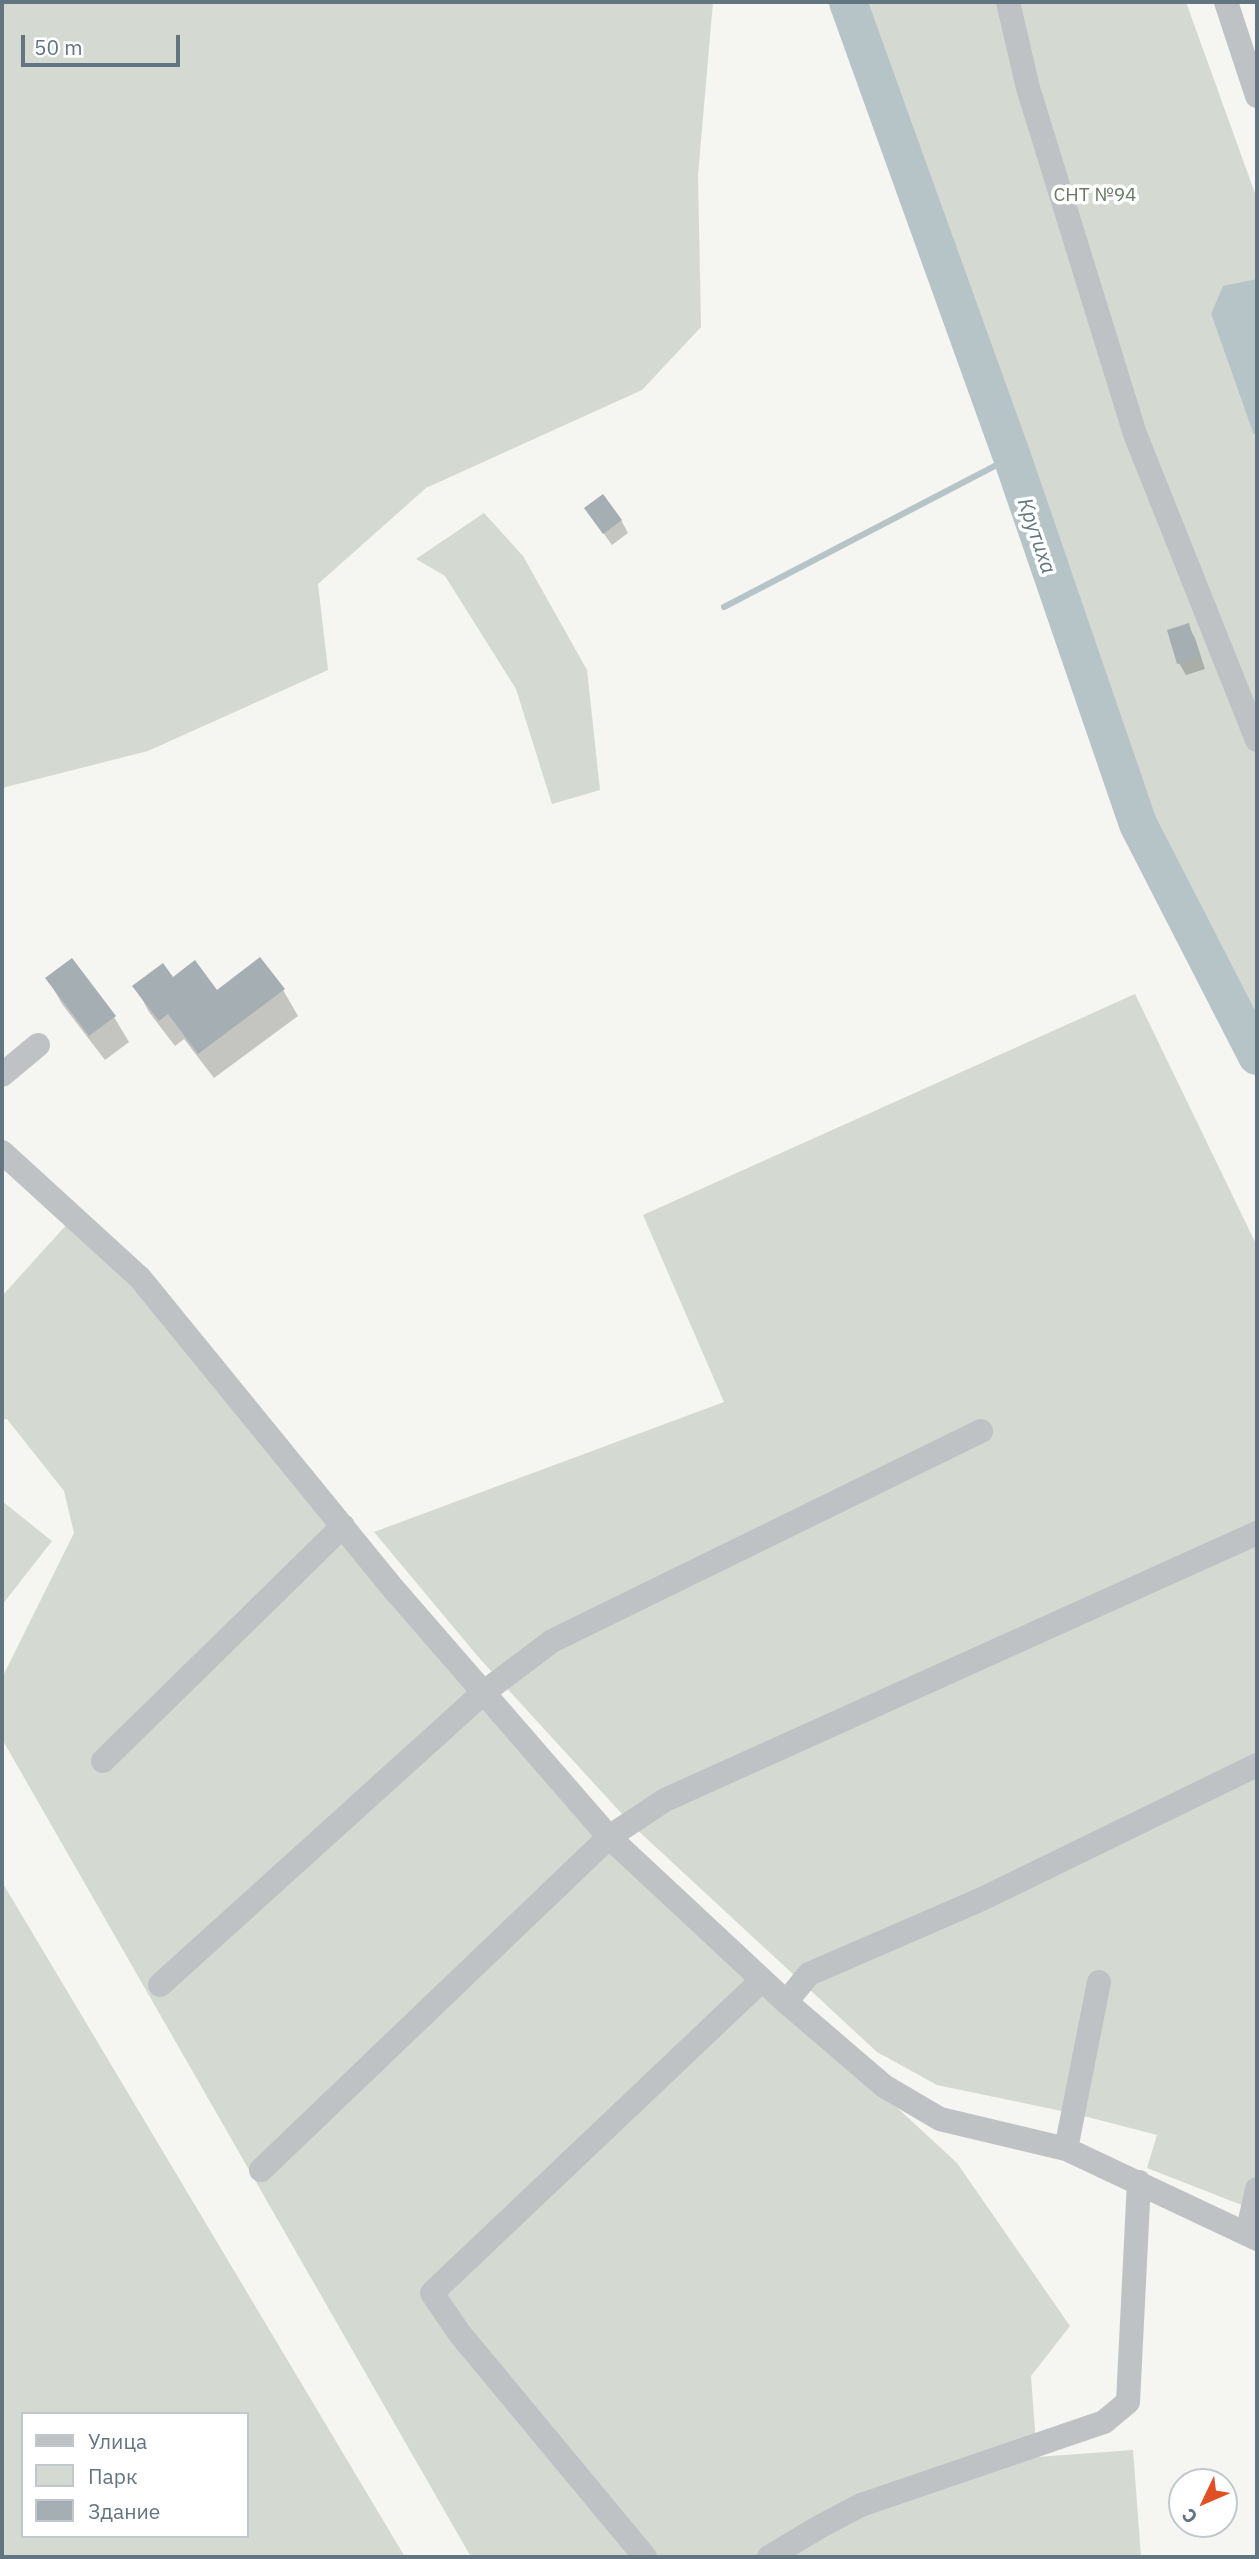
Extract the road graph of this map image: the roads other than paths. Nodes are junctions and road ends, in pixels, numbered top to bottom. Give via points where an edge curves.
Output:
1 (1008, 2) edge
2 (1226, 2) edge
3 (1257, 96) edge
4 (1257, 740) edge
5 (38, 1045) dead end
6 (2, 1075) edge
7 (2, 1152) edge
8 (981, 1431) dead end
9 (343, 1526) junction
10 (1257, 1533) edge
11 (483, 1693) junction
12 (103, 1761) dead end
13 (1257, 1765) edge
14 (609, 1836) junction
15 (761, 1981) junction
16 (1098, 1982) dead end
17 (160, 1985) dead end
18 (786, 2002) junction
19 (1066, 2149) junction
20 (261, 2170) dead end
21 (1139, 2182) junction
22 (1257, 2189) edge
23 (1252, 2236) edge
24 (808, 2546) edge
25 (645, 2557) edge
26 (769, 2557) edge

1 - 4 lane via 1028,88 1135,434
2 - 3 lane
5 - 6 lane
7 - 9 lane via 140,1278
8 - 11 lane via 552,1641
9 - 11 lane
9 - 12 lane
10 - 14 lane via 665,1800
11 - 14 lane
11 - 17 lane
13 - 18 lane via 982,1899 809,1975
14 - 15 lane
14 - 20 lane
15 - 18 lane
15 - 25 lane via 432,2293 460,2334
16 - 19 lane
18 - 19 lane via 884,2086 940,2119
19 - 21 lane
21 - 23 lane
21 - 24 lane via 1128,2402 1104,2422 862,2505
22 - 23 lane
24 - 26 lane

